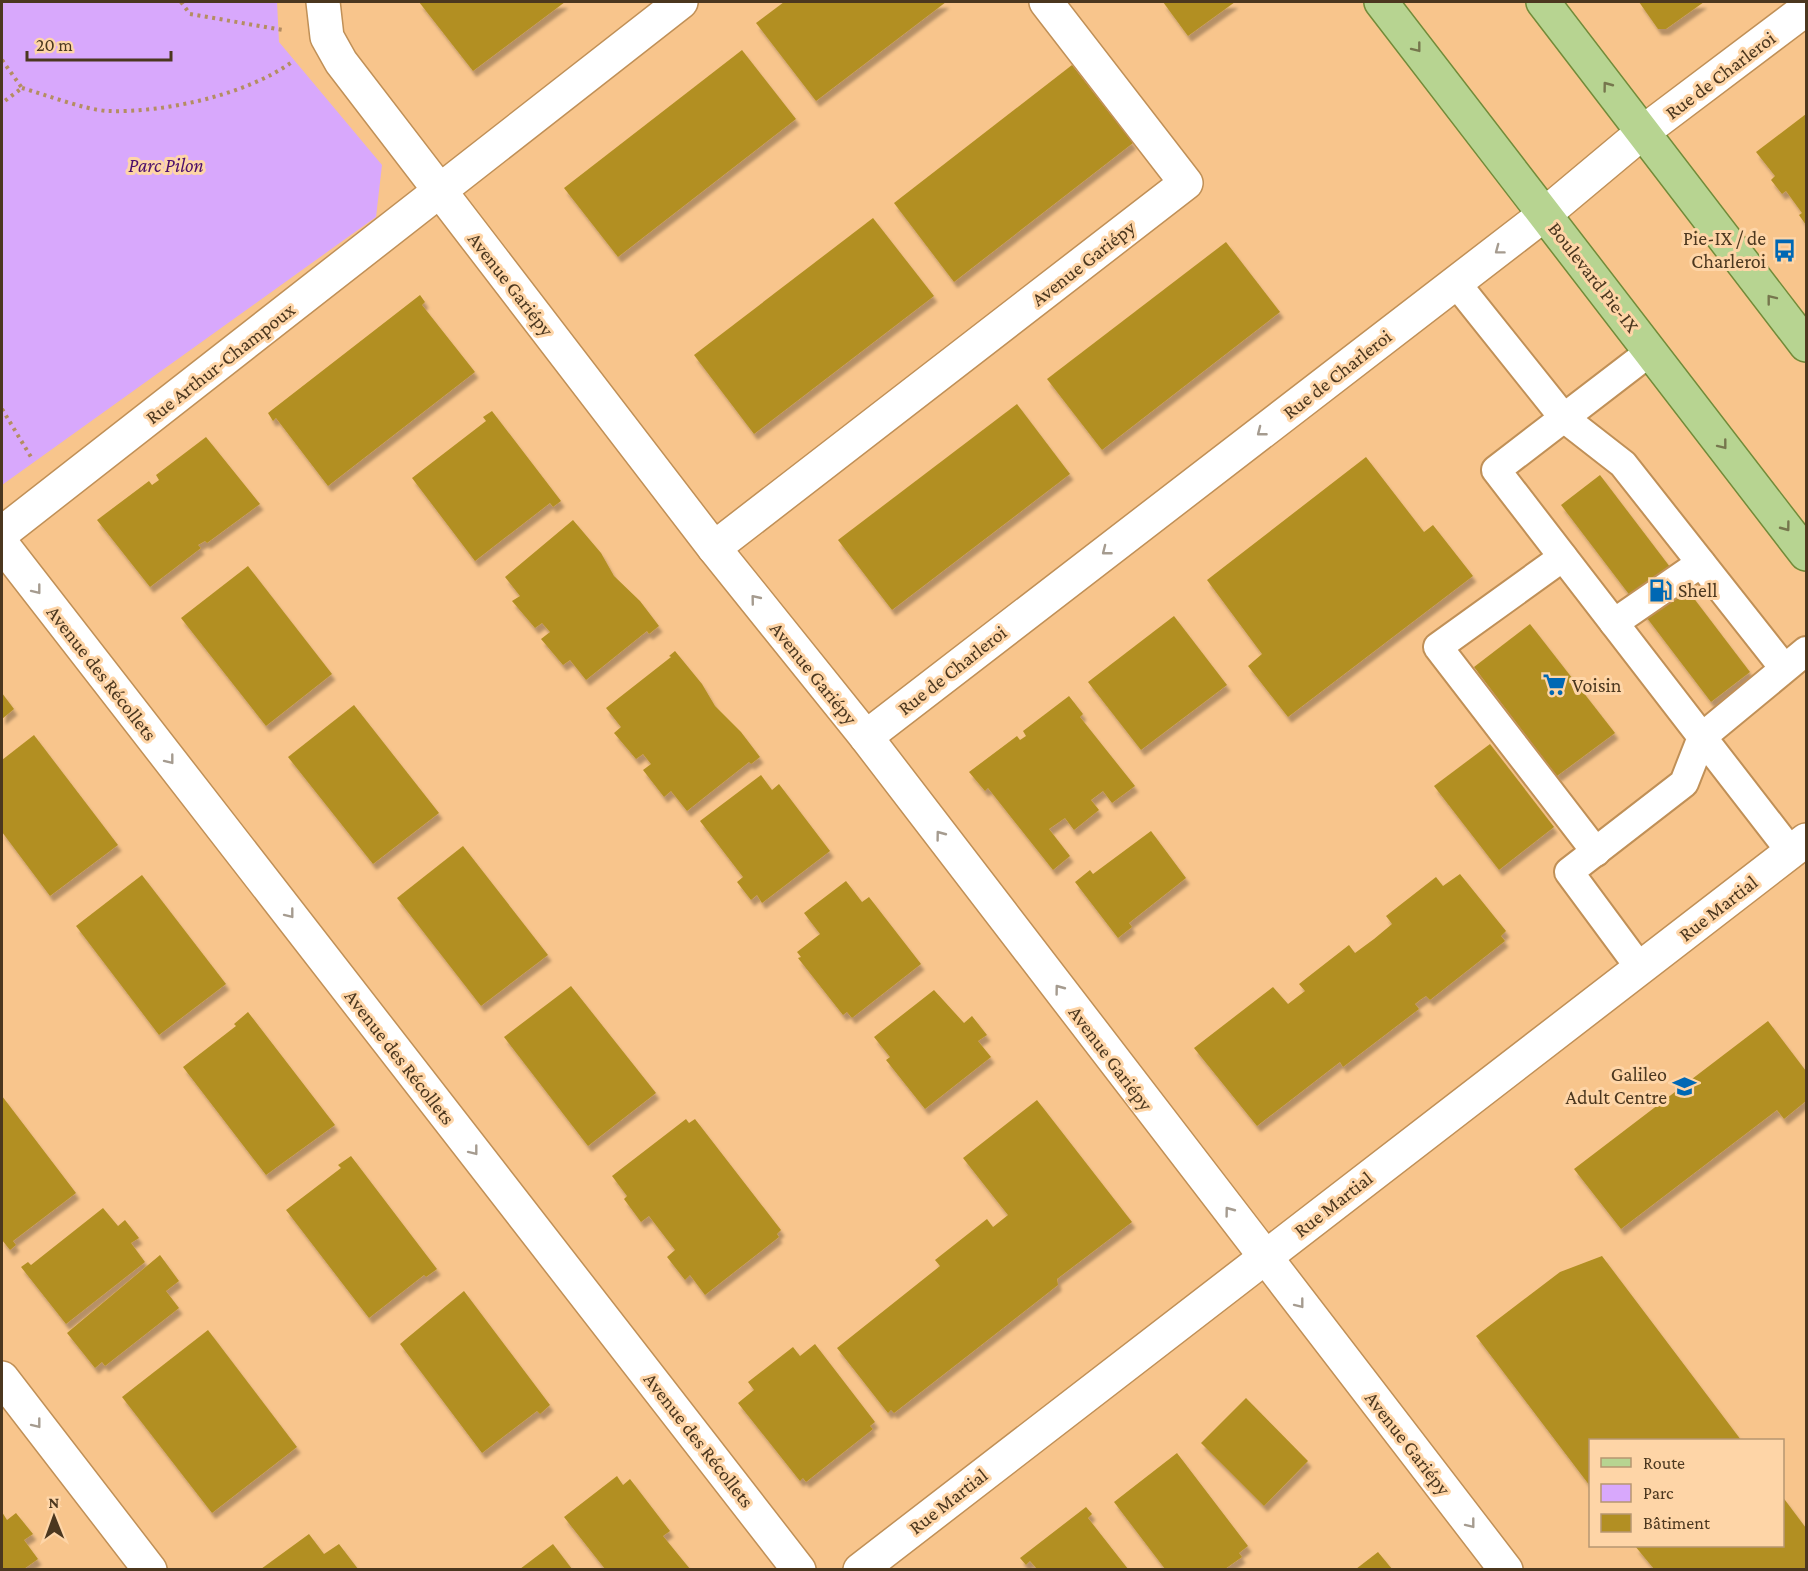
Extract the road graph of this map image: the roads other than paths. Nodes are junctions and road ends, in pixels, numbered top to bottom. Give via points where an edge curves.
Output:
1 (323, 2) edge
2 (681, 2) edge
3 (1046, 2) edge
4 (1381, 2) edge
5 (1543, 2) edge
6 (1806, 9) edge
7 (1643, 132) junction
8 (439, 192) junction
9 (1545, 214) junction
10 (1456, 283) junction
11 (1806, 345) edge
12 (1651, 351) junction
13 (1564, 418) junction
14 (2, 533) edge
15 (2, 544) edge
16 (714, 548) junction
17 (1806, 554) edge
18 (1563, 556) junction
19 (1701, 563) junction
20 (1614, 623) junction
21 (1806, 651) edge
22 (1784, 668) junction
23 (866, 737) junction
24 (1702, 737) junction
25 (1799, 846) edge
26 (1596, 852) junction
27 (1640, 968) junction
28 (1264, 1257) junction
29 (2, 1378) edge
30 (150, 1569) edge
31 (799, 1569) edge
32 (860, 1569) edge
33 (1506, 1569) edge

1 - 8 street, Avenue Gariépy via 327,37 341,62
2 - 8 street
3 - 16 street, Avenue Gariépy via 1186,183
4 -> 9 main road, Boulevard Pie-IX
7 -> 5 main road
6 - 7 street, Rue de Charleroi
7 - 9 street, Rue de Charleroi
11 -> 7 main road
8 - 14 street, Rue Arthur-Champoux
8 - 16 street, Avenue Gariépy
9 -> 10 street, Rue de Charleroi
9 - 12 main road, Boulevard Pie-IX
10 - 13 lane
10 -> 23 street, Rue de Charleroi
12 - 13 lane
12 -> 17 main road, Boulevard Pie-IX
13 - 18 lane via 1496,470
13 - 19 lane via 1623,464
15 -> 31 street, Avenue des Récollets
23 -> 16 street, Avenue Gariépy
18 - 20 lane
18 - 26 lane via 1438,647
19 - 20 lane
19 - 22 lane
20 - 24 lane
21 - 22 lane
22 - 24 lane
28 -> 23 street, Avenue Gariépy
24 - 25 lane
24 - 26 lane via 1684,783
25 - 27 street, Rue Martial
26 - 27 lane via 1569,872
27 - 28 street, Rue Martial
28 - 32 street, Rue Martial
28 -> 33 street, Avenue Gariépy
29 -> 30 street

